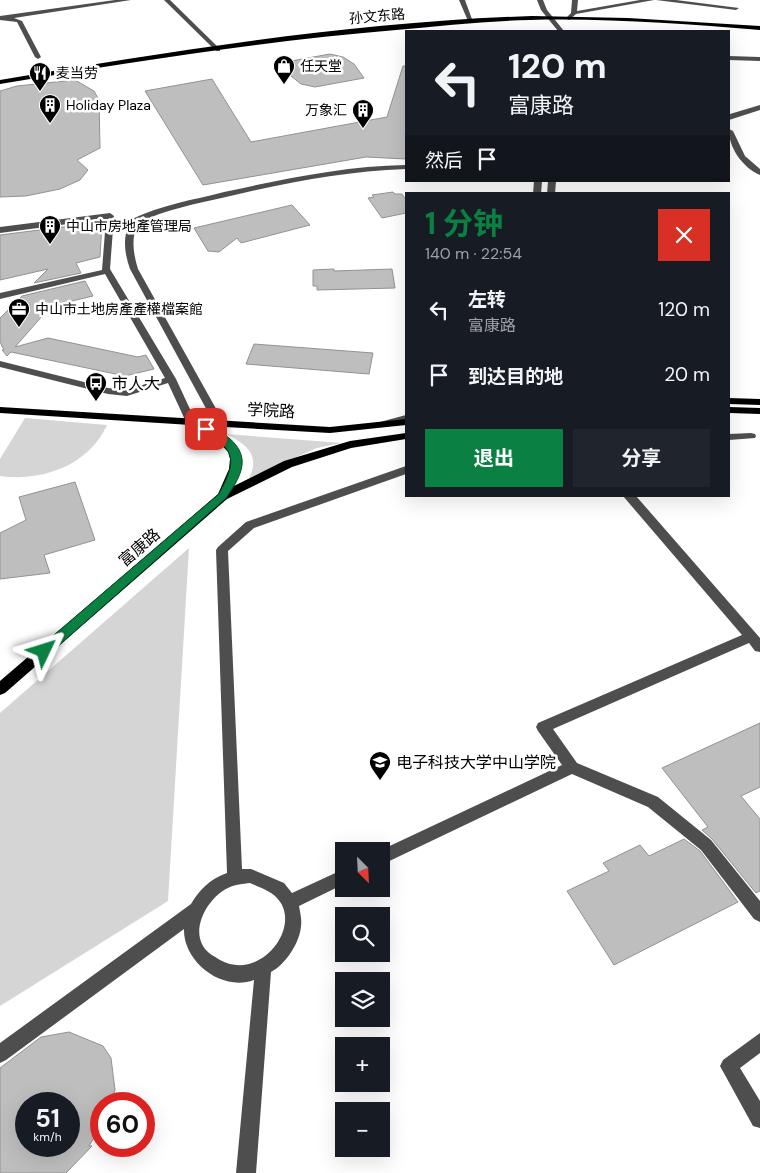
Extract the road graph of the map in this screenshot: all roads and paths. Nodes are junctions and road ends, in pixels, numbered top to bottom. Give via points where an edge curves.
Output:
1 (128, 0) edge
2 (167, 0) edge
3 (462, 0) edge
4 (540, 0) edge
5 (575, 0) edge
6 (651, 0) edge
7 (659, 0) edge
8 (736, 8) dead end
9 (572, 16) junction
10 (2, 18) edge
11 (548, 18) junction
12 (471, 21) junction
13 (554, 22) junction
14 (760, 28) edge
15 (549, 29) dead end
16 (560, 30) edge
17 (725, 30) edge
18 (730, 30) edge
19 (760, 33) edge
20 (216, 48) junction
21 (38, 57) dead end
22 (730, 58) edge
23 (760, 59) edge
24 (0, 83) edge
25 (760, 107) edge
26 (730, 111) edge
27 (740, 112) junction
28 (730, 117) edge
29 (730, 133) edge
30 (405, 167) edge
31 (760, 173) edge
32 (0, 230) edge
33 (107, 271) junction
34 (0, 296) edge
35 (0, 364) edge
36 (171, 379) junction
37 (730, 401) edge
38 (760, 402) edge
39 (0, 404) edge
40 (0, 410) edge
41 (14, 410) junction
42 (730, 410) edge
43 (760, 411) edge
44 (405, 418) edge
45 (191, 422) junction
46 (405, 422) edge
47 (218, 424) junction
48 (384, 424) junction
49 (405, 436) edge
50 (751, 436) dead end
51 (730, 437) edge
52 (405, 470) edge
53 (223, 496) junction
54 (630, 497) edge
55 (756, 642) edge
56 (0, 689) edge
57 (572, 767) junction
58 (390, 854) edge
59 (235, 878) junction
60 (335, 880) edge
61 (290, 902) junction
62 (196, 910) junction
63 (760, 914) edge
64 (263, 969) junction
65 (760, 1042) edge
66 (0, 1054) edge
67 (760, 1119) edge
68 (246, 1173) edge

1 - 10 street
2 - 20 street
3 - 12 street
4 - 11 street
5 - 9 street
6 - 9 street
7 - 8 street
9 - 11 main road, 孙文东路
9 - 13 street
9 - 14 main road, 孙文东路
10 - 21 street via 19,21
11 - 12 main road, 孙文东路
11 - 13 street
12 - 20 main road, 孙文东路 via 346,31
13 - 15 street
13 - 16 street
13 - 17 main road, 孙文东路
13 - 20 main road, 孙文东路 via 350,34
18 - 19 main road, 孙文东路
20 - 24 main road, 孙文东路
22 - 23 street
25 - 27 street
26 - 27 street
27 - 28 street
29 - 31 street via 742,161
30 - 47 street via 367,168 280,183 167,209 135,221 129,244 134,269
32 - 33 street via 110,216
33 - 34 street
33 - 36 street
35 - 36 street via 127,393
36 - 45 street
37 - 38 main road
39 - 41 main road
40 - 41 main road, 学院路
41 - 45 main road, 学院路
42 - 43 main road
44 - 48 street
45 - 47 main road, 学院路
45 - 53 main road, 富康路 via 220,436 232,447 237,459 234,476
46 - 48 main road, 学院路
47 - 48 main road, 学院路 via 330,430
49 - 53 main road via 350,445 288,464
50 - 51 street
52 - 59 street via 250,525 222,550
53 - 56 main road, 富康路
54 - 55 street
55 - 57 street via 543,727
57 - 58 street
57 - 63 street via 653,802 706,845
59 - 61 street via 251,876 267,880 281,889
59 - 62 street via 218,884
60 - 61 street
61 - 64 street via 294,916 293,932 287,946
62 - 64 street via 192,927 194,944 202,958 215,969 230,974 247,974
62 - 66 street
64 - 68 street
65 - 67 street via 729,1066

